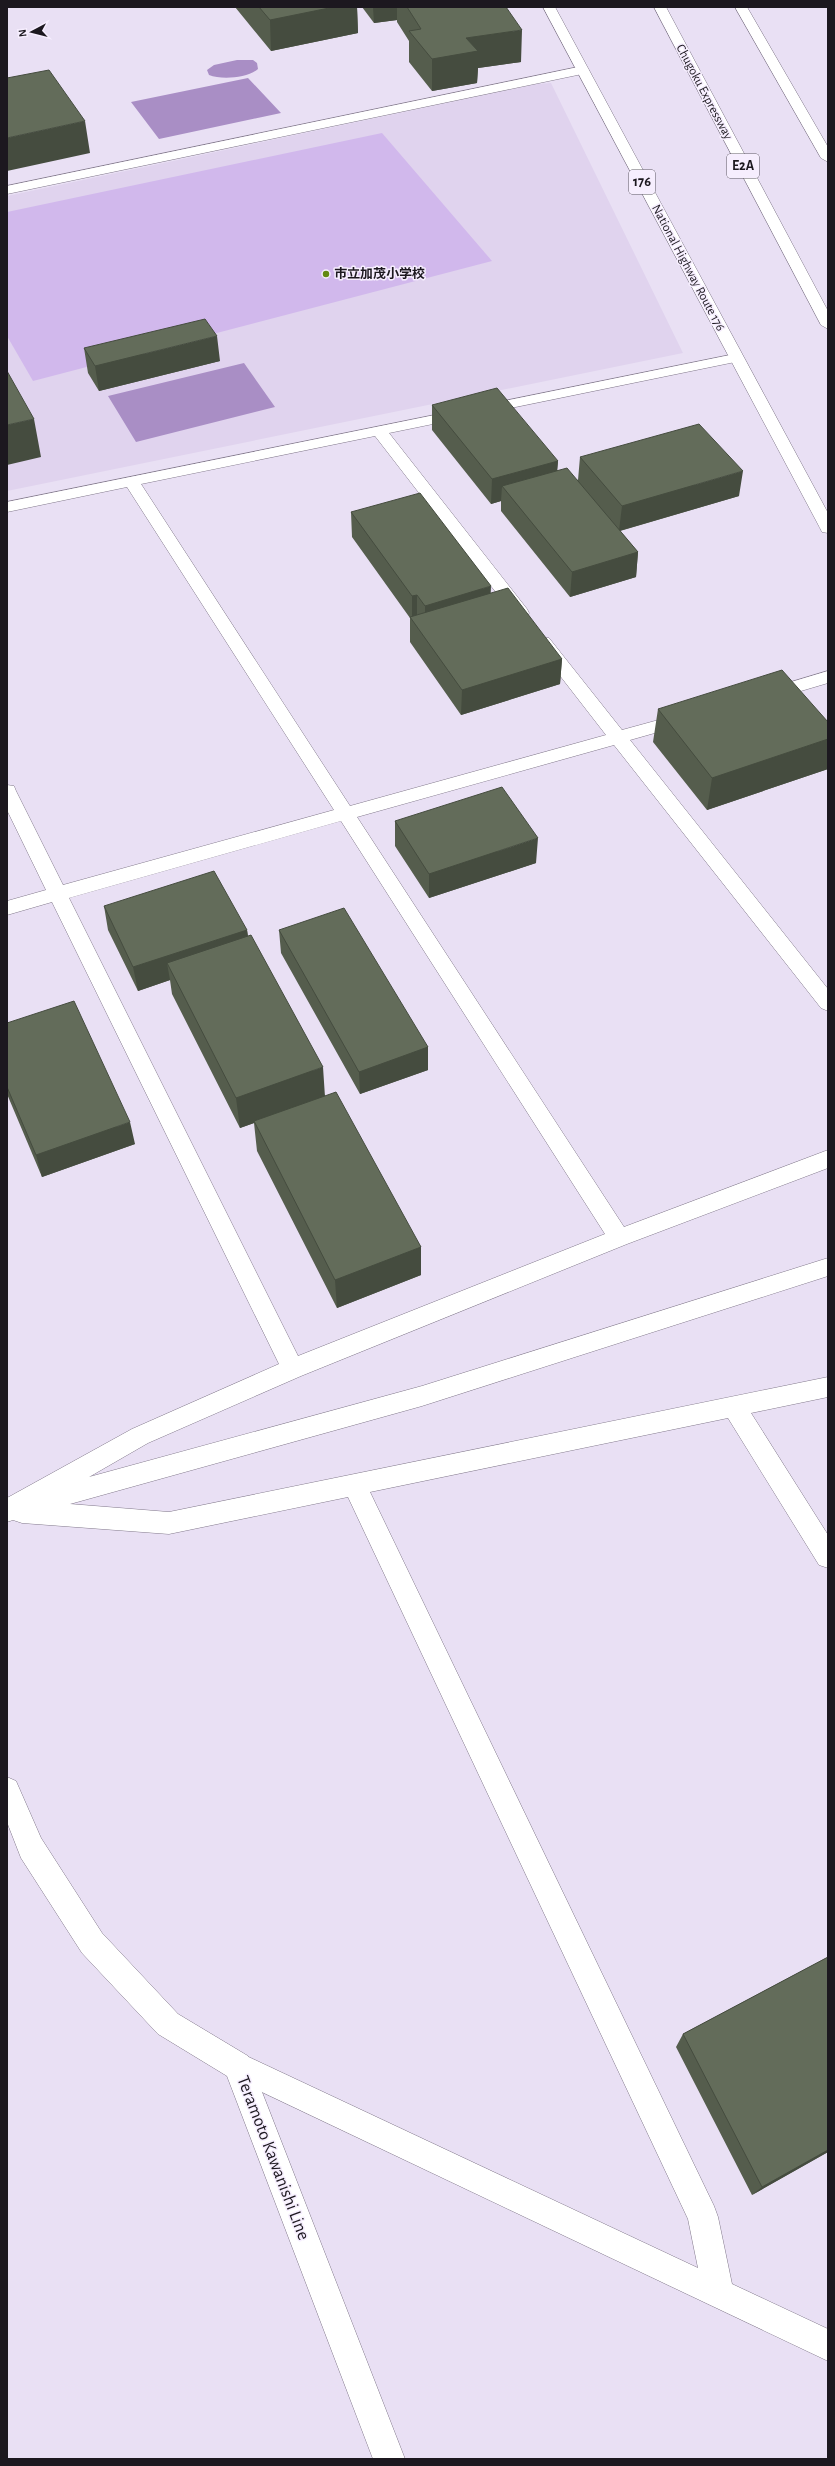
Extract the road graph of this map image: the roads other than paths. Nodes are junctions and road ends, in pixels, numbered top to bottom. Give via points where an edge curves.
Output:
1 (549, 7) edge
2 (660, 7) edge
3 (741, 7) edge
4 (583, 70) junction
5 (828, 158) edge
6 (7, 190) edge
7 (828, 325) edge
8 (735, 358) junction
9 (379, 431) junction
10 (132, 482) junction
11 (7, 507) edge
12 (828, 528) edge
13 (828, 677) edge
14 (753, 699) edge
15 (701, 714) edge
16 (618, 738) junction
17 (7, 791) edge
18 (344, 812) junction
19 (57, 895) junction
20 (7, 908) edge
21 (828, 1003) edge
22 (828, 1159) edge
23 (619, 1238) junction
24 (828, 1267) edge
25 (293, 1369) junction
26 (828, 1387) edge
27 (734, 1407) junction
28 (355, 1486) junction
29 (7, 1511) edge
30 (828, 1557) edge
31 (7, 1790) edge
32 (238, 2066) junction
33 (719, 2294) junction
34 (828, 2345) edge
35 (389, 2459) edge

1 - 4 main road, National Highway Route 176 / 176
2 - 7 main road, Chugoku Expressway / E2A
3 - 5 main road
4 - 6 main road
4 - 8 main road, National Highway Route 176 / 176
8 - 9 main road
8 - 12 main road, National Highway Route 176 / 176
9 - 10 main road
9 - 16 main road
10 - 11 main road
10 - 18 main road
13 - 14 main road
15 - 16 main road
16 - 18 main road
16 - 21 main road
17 - 19 main road
18 - 19 main road
18 - 23 main road
19 - 20 main road
19 - 25 main road
22 - 23 main road
23 - 25 main road
24 - 29 main road via 422,1396
25 - 29 main road via 140,1436
26 - 27 main road
27 - 28 main road
27 - 30 main road
28 - 29 main road via 169,1523
28 - 33 main road via 703,2216
31 - 32 main road, Teramoto Kawanishi Line via 31,1848 92,1943 168,2024
32 - 33 main road
32 - 35 main road, Teramoto Kawanishi Line
33 - 34 main road

